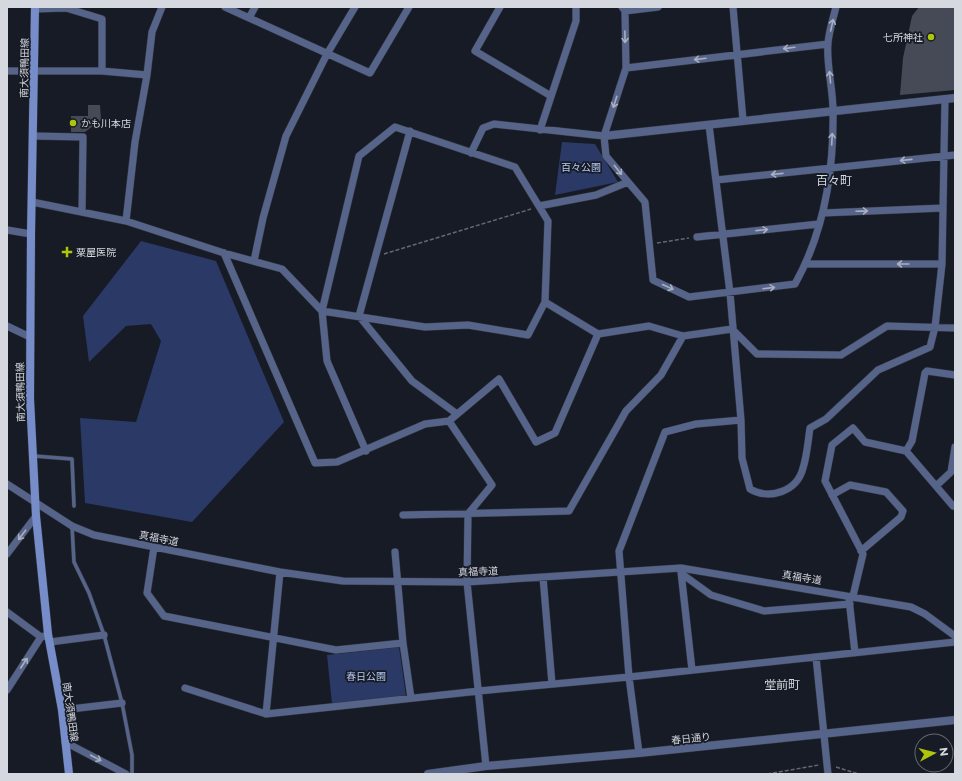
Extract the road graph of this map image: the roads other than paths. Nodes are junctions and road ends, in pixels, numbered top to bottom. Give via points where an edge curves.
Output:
1 (162, 7) edge
2 (225, 7) edge
3 (255, 7) edge
4 (355, 7) edge
5 (409, 7) edge
6 (500, 7) edge
7 (576, 7) edge
8 (658, 7) edge
9 (733, 7) edge
10 (836, 7) edge
11 (35, 8) edge
12 (624, 9) edge
13 (249, 18) junction
14 (828, 44) junction
15 (327, 54) junction
16 (739, 54) junction
17 (626, 68) junction
18 (35, 70) junction
19 (102, 70) junction
20 (7, 71) edge
21 (147, 75) junction
22 (551, 96) junction
23 (955, 98) edge
24 (945, 99) junction
25 (833, 110) junction
26 (743, 120) junction
27 (709, 125) junction
28 (540, 130) junction
29 (410, 132) junction
30 (33, 136) junction
31 (604, 136) junction
32 (471, 153) junction
33 (955, 155) edge
34 (945, 156) junction
35 (830, 168) junction
36 (716, 180) junction
37 (628, 182) junction
38 (32, 202) junction
39 (539, 206) junction
40 (943, 208) junction
41 (82, 212) junction
42 (823, 213) junction
43 (126, 221) junction
44 (819, 224) junction
45 (7, 230) edge
46 (31, 234) junction
47 (723, 234) junction
48 (697, 237) road end
49 (224, 253) junction
50 (254, 261) junction
51 (807, 264) junction
52 (942, 264) junction
53 (730, 293) junction
54 (545, 302) junction
55 (322, 311) junction
56 (359, 316) junction
57 (7, 326) edge
58 (935, 327) junction
59 (955, 328) edge
60 (732, 329) junction
61 (598, 334) junction
62 (683, 336) junction
63 (30, 337) junction
64 (955, 375) edge
65 (457, 414) junction
66 (741, 420) junction
67 (449, 421) junction
68 (955, 447) edge
69 (366, 451) junction
70 (906, 451) junction
71 (32, 456) junction
72 (7, 484) edge
73 (936, 486) junction
74 (832, 495) junction
75 (36, 503) junction
76 (74, 506) dead end
77 (953, 506) dead end
78 (468, 514) junction
79 (36, 516) junction
80 (403, 516) dead end
81 (72, 526) junction
82 (154, 547) junction
83 (862, 551) junction
84 (395, 552) dead end
85 (7, 554) edge
86 (681, 571) junction
87 (280, 572) junction
88 (621, 573) junction
89 (543, 578) junction
90 (396, 580) junction
91 (467, 582) junction
92 (851, 596) junction
93 (850, 604) junction
94 (7, 612) edge
95 (104, 635) junction
96 (955, 636) edge
97 (274, 637) junction
98 (47, 638) junction
99 (955, 642) edge
100 (403, 643) junction
101 (855, 653) junction
102 (816, 657) junction
103 (692, 670) junction
104 (629, 677) junction
105 (552, 684) junction
106 (184, 688) dead end
107 (7, 690) edge
108 (478, 690) junction
109 (411, 698) junction
110 (122, 703) junction
111 (62, 710) junction
112 (266, 714) junction
113 (955, 720) edge
114 (824, 734) junction
115 (65, 742) junction
116 (639, 753) junction
117 (486, 766) junction
118 (69, 774) edge
119 (126, 774) edge
120 (132, 774) edge
121 (433, 774) edge
122 (828, 774) edge

1 - 21 street via 152,32
2 - 13 street
3 - 13 street
4 - 15 street
5 - 15 street via 370,73
6 - 22 street via 475,51
7 - 22 street via 576,21
8 - 12 street
9 - 16 street
14 -> 10 street
11 - 18 main road, 南大須鴨田線
11 - 19 street via 66,8 102,19
12 -> 17 street
13 - 15 street
14 -> 16 street
25 -> 14 street
15 - 50 street via 286,136 262,218
16 -> 17 street
16 - 26 street
17 -> 31 street
18 - 19 street
18 - 20 street
18 - 30 main road, 南大須鴨田線
19 - 21 street
21 - 43 street via 135,142
22 - 28 street
23 - 24 street
24 - 25 street
24 - 34 street
25 - 26 street
35 -> 25 street
26 - 27 street
27 - 31 street
27 - 36 street
28 - 31 street
28 - 32 street via 494,124 483,128
29 - 32 street
29 - 55 street via 395,126 359,156
29 - 56 street
30 - 38 main road, 南大須鴨田線
30 - 41 street via 83,137
31 -> 37 street via 606,156
32 - 39 street via 515,167
33 - 34 street
34 -> 35 street
34 - 40 street
35 -> 36 street
35 - 42 street
36 - 47 street
37 - 39 street via 596,195
37 -> 53 street via 645,202 653,280 689,297
38 - 41 street
38 - 46 main road, 南大須鴨田線
39 - 54 street via 548,221
42 -> 40 street
40 - 52 street
41 - 43 street
42 - 44 street
43 - 49 street
47 -> 44 street
44 - 51 street
45 - 46 street
46 - 63 main road, 南大須鴨田線
47 - 48 street
47 - 53 street
49 - 50 street
49 - 69 street via 315,463 337,462
50 - 55 street via 282,269
52 -> 51 street
53 -> 51 street via 795,284
52 - 58 street
53 - 60 street
54 - 56 street via 528,335 468,325 425,327
54 - 61 street
55 - 56 street
55 - 69 street via 327,360
56 - 65 street via 412,381
57 - 63 street
58 - 59 street
58 - 60 street via 887,326 841,355 758,354
58 - 66 street via 930,347 878,370 826,419 810,428 803,470 794,484 783,491 772,495 750,489 742,458
60 - 62 street
60 - 66 street
61 - 62 street via 649,326
61 - 65 street via 554,433 536,442 499,379
62 - 78 street via 661,374 626,411 569,511
63 - 71 main road, 南大須鴨田線
64 - 70 street via 932,370 925,373 912,441
65 - 67 street
66 - 88 street via 696,424 665,432 620,551
67 - 69 street via 425,424
67 - 78 street via 492,485
68 - 73 street via 951,472
70 - 73 street
70 - 74 street via 865,442 850,428 830,448 825,481
71 - 75 main road, 南大須鴨田線
71 - 76 lane via 72,459
72 - 75 street, 真福寺道
73 - 77 street
74 - 83 street
74 - 83 street via 850,485 886,492 903,511 901,516
75 - 79 main road, 南大須鴨田線
75 - 81 street, 真福寺道
78 - 80 street
78 - 91 street
79 -> 85 street
79 - 98 main road, 南大須鴨田線
81 - 82 street, 真福寺道 via 94,535
81 - 95 lane via 74,562 89,593
82 - 87 street, 真福寺道
82 - 97 street via 147,593 164,616
83 - 92 street via 863,556
84 - 90 street
86 - 88 street, 真福寺道
86 - 92 street, 真福寺道
86 - 93 street via 711,595 764,611
86 - 103 street
87 - 90 street, 真福寺道 via 343,581
87 - 97 street
88 - 89 street, 真福寺道
88 - 104 street
89 - 91 street, 真福寺道
89 - 105 street
90 - 91 street, 真福寺道
90 - 100 street
91 - 108 street
92 - 93 street
92 - 96 street, 真福寺道 via 917,609
93 - 101 street
94 - 98 street
95 - 98 street
95 - 110 lane
97 - 100 street via 336,650
97 - 112 street
107 -> 98 street
98 - 111 main road, 南大須鴨田線
99 - 101 street
100 - 109 street
101 - 102 street
102 - 103 street
102 - 114 street
103 - 104 street
104 - 105 street
104 - 116 street
105 - 108 street
106 - 112 street
108 - 109 street
108 - 117 street
109 - 112 street
110 - 111 street
110 - 120 lane via 132,755
111 - 115 main road, 南大須鴨田線
113 - 114 street, 春日通り
114 - 116 street, 春日通り
114 - 122 street
115 - 118 main road, 南大須鴨田線
115 -> 119 street
116 - 117 street, 春日通り
117 - 121 street, 春日通り

